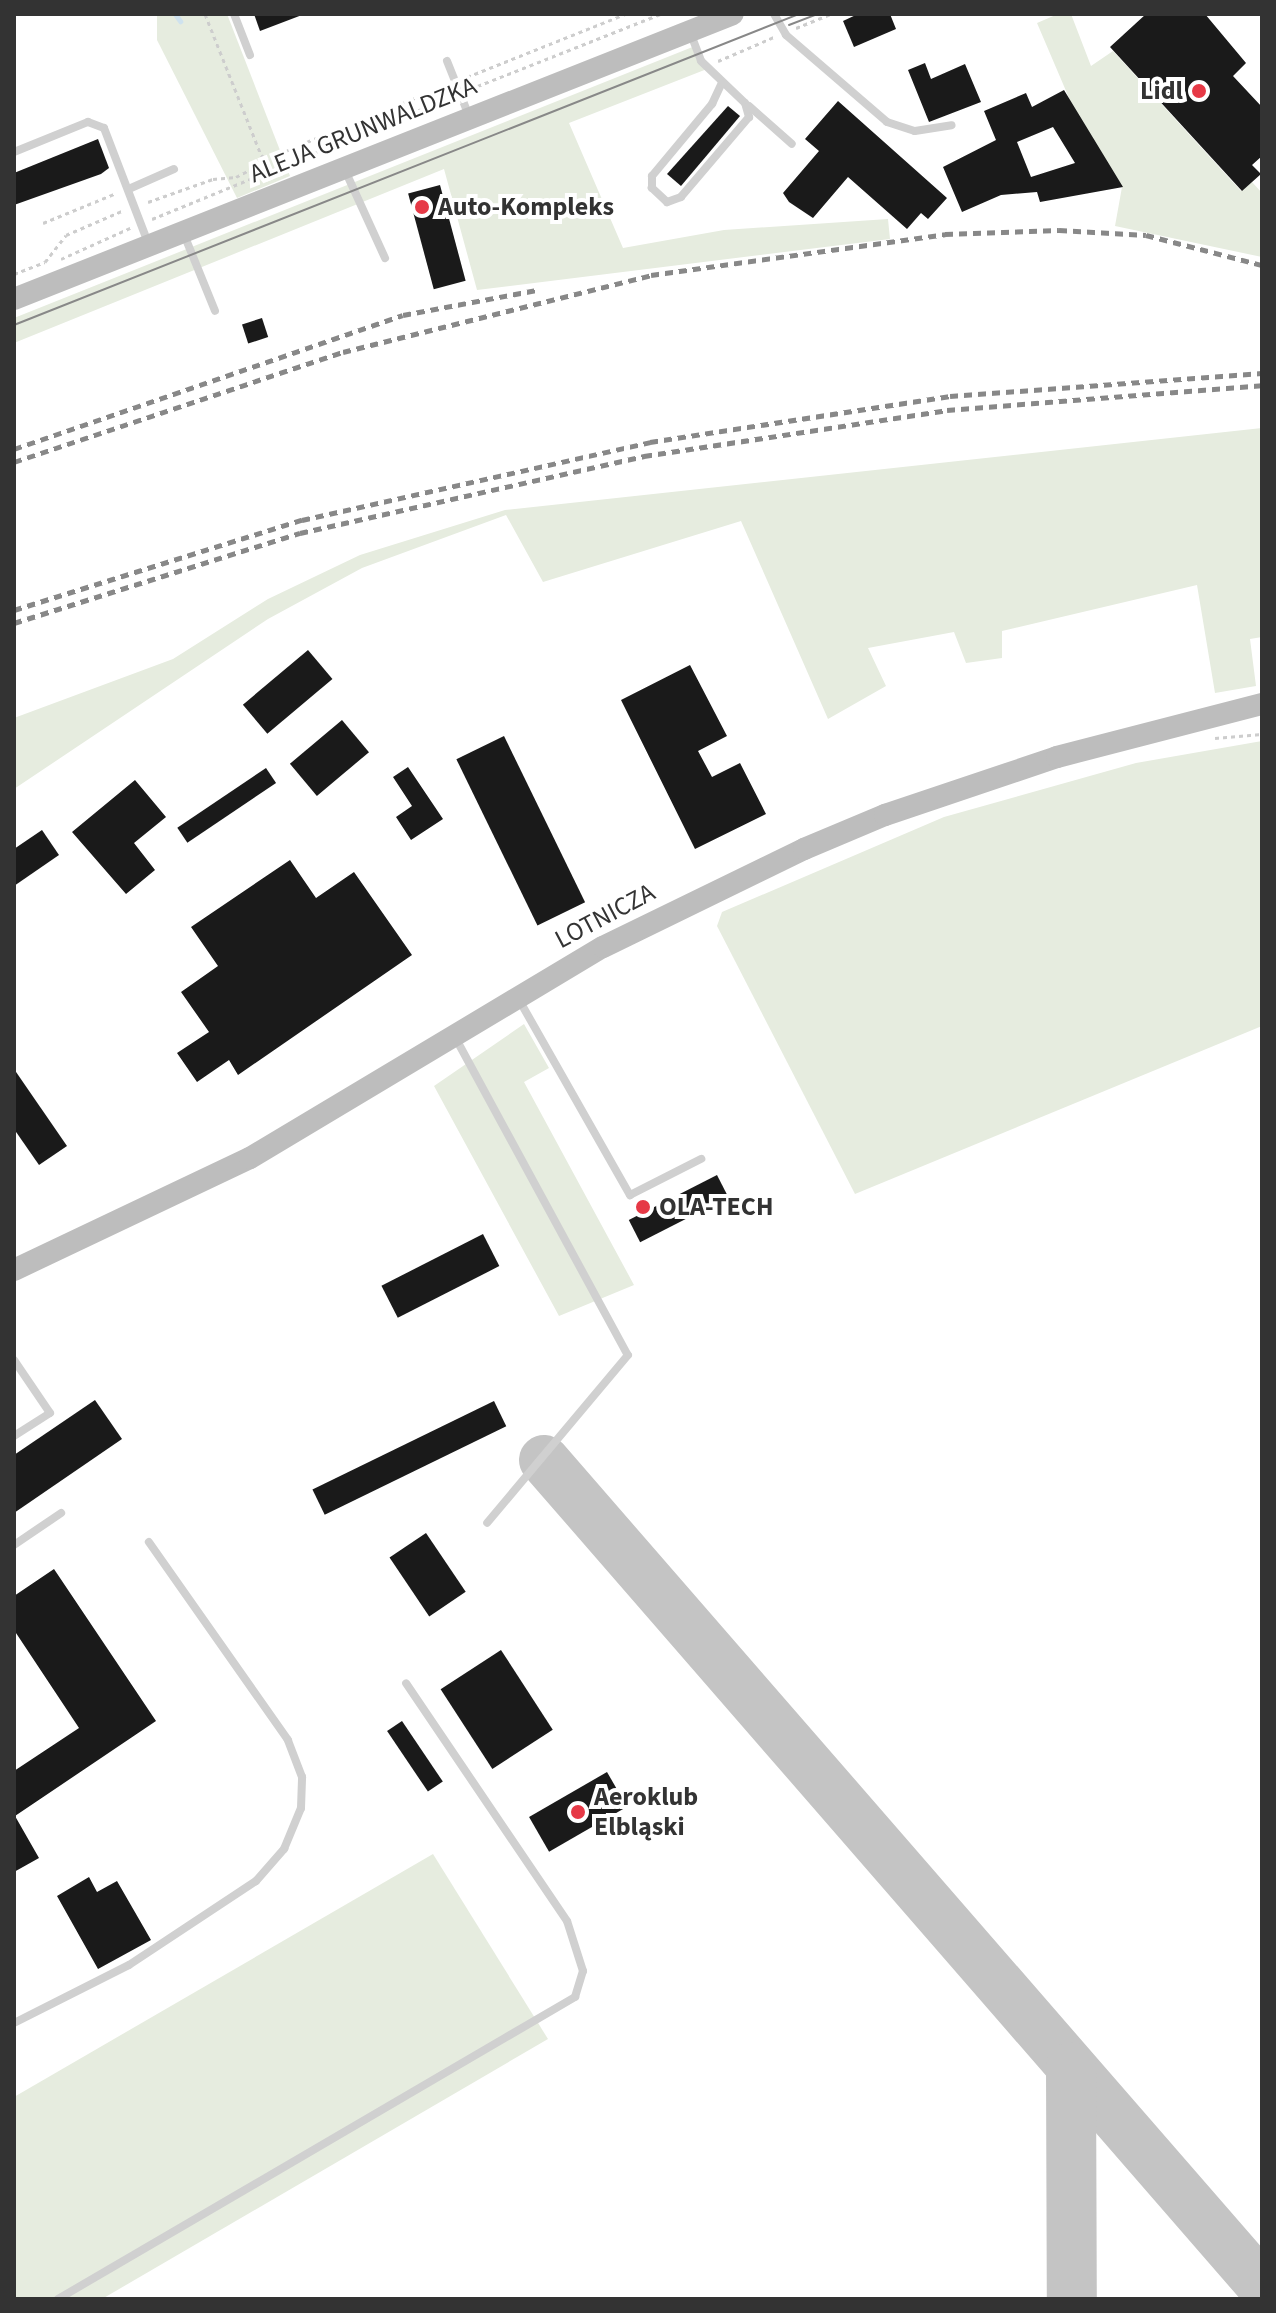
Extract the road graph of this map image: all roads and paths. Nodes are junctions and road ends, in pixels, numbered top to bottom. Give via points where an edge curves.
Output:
1 (205, 14) edge
2 (234, 14) edge
3 (625, 14) edge
4 (660, 14) edge
5 (733, 14) edge
6 (774, 14) edge
7 (690, 31) junction
8 (250, 55) dead end
9 (447, 61) dead end
10 (722, 83) junction
11 (460, 93) junction
12 (745, 103) junction
13 (470, 118) junction
14 (952, 125) dead end
15 (792, 144) dead end
16 (14, 152) edge
17 (261, 155) junction
18 (270, 161) junction
19 (257, 166) junction
20 (344, 168) junction
21 (174, 169) dead end
22 (126, 190) junction
23 (134, 207) junction
24 (43, 223) dead end
25 (140, 224) junction
26 (183, 232) junction
27 (149, 245) junction
28 (65, 254) dead end
29 (385, 258) dead end
30 (14, 274) edge
31 (14, 299) edge
32 (215, 311) dead end
33 (1262, 704) edge
34 (1262, 734) edge
35 (1212, 739) dead end
36 (517, 997) junction
37 (455, 1036) junction
38 (701, 1159) dead end
39 (14, 1270) edge
40 (14, 1360) edge
41 (14, 1436) edge
42 (61, 1513) dead end
43 (487, 1523) dead end
44 (149, 1542) dead end
45 (14, 1545) edge
46 (406, 1683) dead end
47 (14, 2023) edge
48 (58, 2299) edge

1 - 17 path
2 - 8 lane
3 - 18 path via 346,125
4 - 11 path
5 - 7 street, ALEJA GRUNWALDZKA
6 - 14 lane via 786,35 887,122 915,131
7 - 10 lane via 701,61
7 - 13 street, ALEJA GRUNWALDZKA
9 - 11 lane
10 - 12 lane
10 - 12 lane via 712,104 652,176 658,196 671,203 681,197 746,124
11 - 13 lane
11 - 25 path
12 - 15 lane
13 - 20 street, ALEJA GRUNWALDZKA
16 - 22 lane via 94,123 107,131
17 - 18 path
17 - 19 path
18 - 19 path
19 - 23 path
20 - 26 street, ALEJA GRUNWALDZKA
20 - 29 lane
21 - 22 lane
22 - 23 lane
22 - 24 path
23 - 25 lane
23 - 30 path via 66,235 45,262
25 - 27 lane
25 - 28 path
26 - 27 street, ALEJA GRUNWALDZKA
26 - 32 lane
27 - 31 street, ALEJA GRUNWALDZKA
33 - 36 street, LOTNICZA via 1127,734 885,815 680,907
34 - 35 path
36 - 37 street, LOTNICZA
36 - 38 lane via 630,1195
37 - 39 street, LOTNICZA via 250,1158
37 - 43 lane via 628,1355
40 - 41 lane via 50,1413
42 - 45 lane
44 - 47 lane via 288,1740 302,1777 301,1808 284,1849 256,1881 129,1965
46 - 48 lane via 567,1921 583,1971 575,1997

